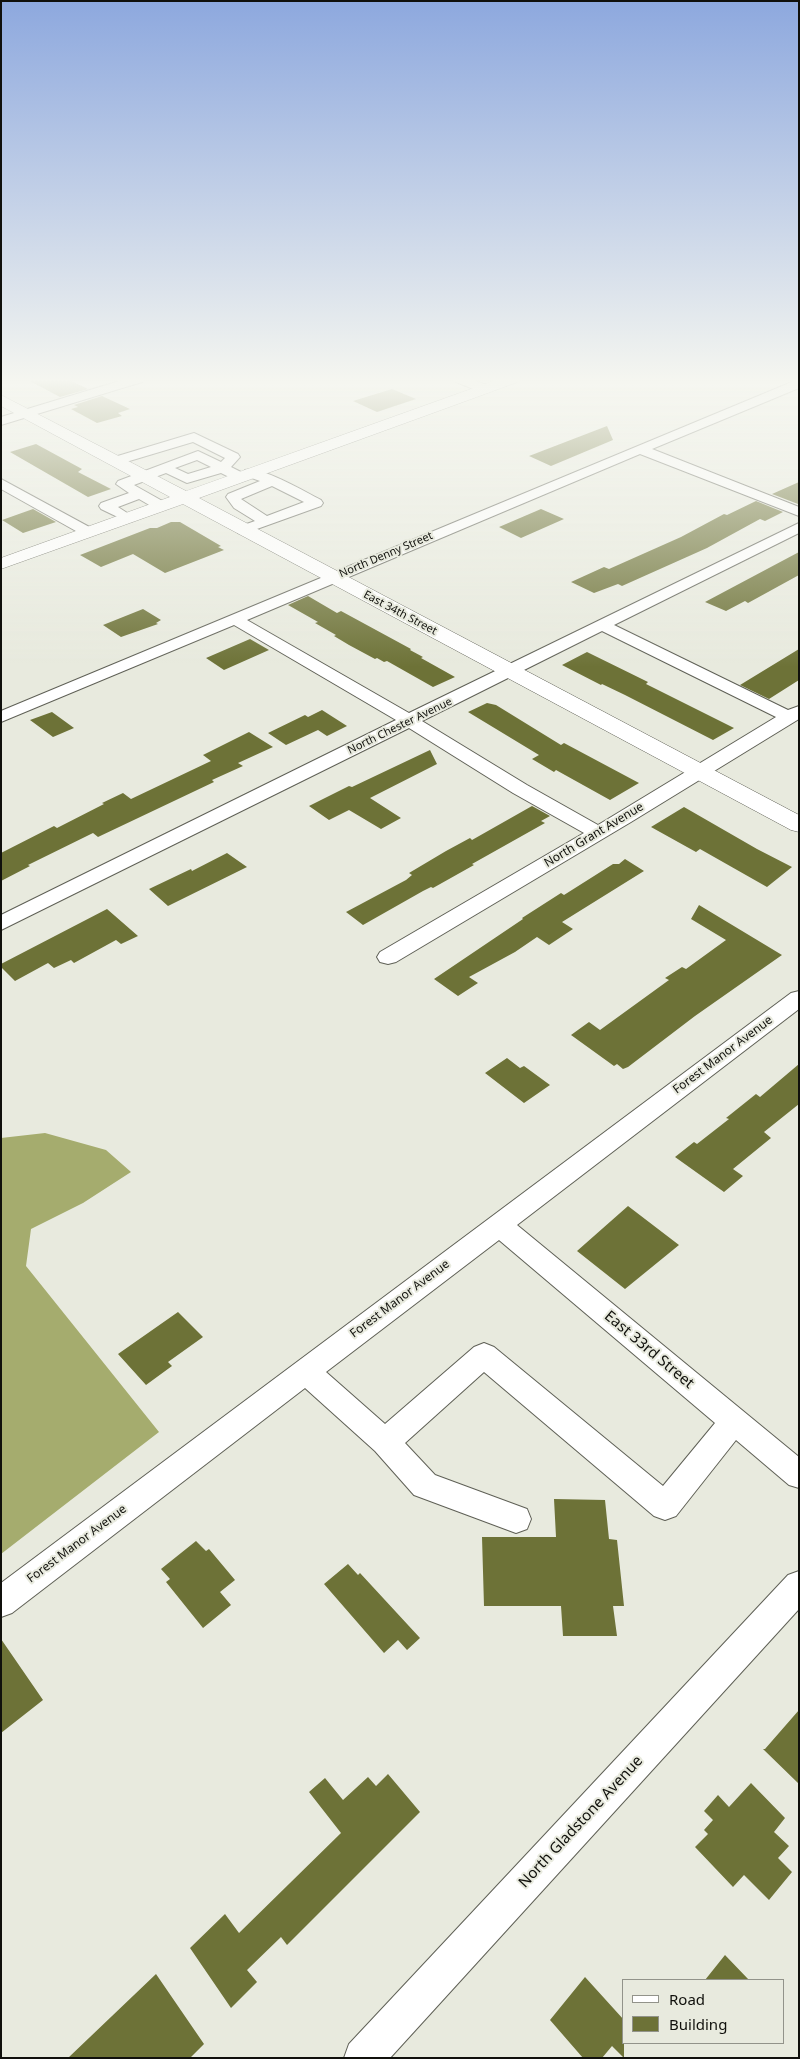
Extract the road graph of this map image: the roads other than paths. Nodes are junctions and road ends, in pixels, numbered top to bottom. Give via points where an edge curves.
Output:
1 (131, 475) edge
2 (164, 475) edge
3 (198, 475) edge
4 (245, 475) joint
5 (577, 475) edge
6 (705, 475) edge
7 (188, 478) junction
8 (272, 481) junction
9 (1, 483) edge
10 (142, 485) junction
11 (163, 487) junction
12 (210, 488) junction
13 (183, 498) junction
14 (799, 512) edge
15 (128, 518) junction
16 (267, 522) junction
17 (799, 527) edge
18 (243, 530) junction
19 (88, 532) junction
20 (1, 564) edge
21 (333, 577) junction
22 (235, 619) junction
23 (602, 625) junction
24 (510, 671) junction
25 (794, 714) edge
26 (1, 717) edge
27 (410, 721) junction
28 (700, 772) junction
29 (799, 825) edge
30 (598, 833) junction
31 (1, 923) edge
32 (388, 957) dead end
33 (799, 998) edge
34 (499, 1225) junction
35 (305, 1371) junction
36 (734, 1421) junction
37 (385, 1442) junction
38 (799, 1475) edge
39 (516, 1519) dead end
40 (799, 1586) edge
41 (1, 1602) edge
42 (363, 2058) edge

1 - 10 main road, East 34th Street
2 - 11 street
3 - 7 street
4 - 8 street
4 - 12 main road
5 - 21 street, North Denny Street
6 - 14 street
7 - 11 street
7 - 12 street
8 - 16 street via 233,498
8 - 16 street via 316,503
9 - 19 street
10 - 11 main road, East 34th Street
10 - 15 street via 106,506
11 - 13 main road, East 34th Street
11 - 15 main road
12 - 13 main road
13 - 18 main road, East 34th Street
15 - 19 main road
16 - 18 street
17 - 23 street, North Chester Avenue
18 - 21 main road, East 34th Street
19 - 20 main road
21 - 22 street, North Denny Street
21 - 24 main road, East 34th Street
22 - 26 street, North Denny Street
22 - 27 street
23 - 24 street, North Chester Avenue
23 - 25 street
24 - 27 street, North Chester Avenue
24 - 28 main road, East 34th Street
25 - 28 street, North Grant Avenue
27 - 30 street via 478,765
27 - 31 street, North Chester Avenue
28 - 29 main road, East 34th Street
28 - 30 street, North Grant Avenue
30 - 32 street, North Grant Avenue
33 - 34 street, Forest Manor Avenue
34 - 35 street, Forest Manor Avenue
34 - 36 street, East 33rd Street
35 - 37 street
35 - 41 street, Forest Manor Avenue
36 - 37 street via 665,1506 484,1355
36 - 38 street, East 33rd Street
37 - 39 street via 425,1484
40 - 42 street, North Gladstone Avenue

